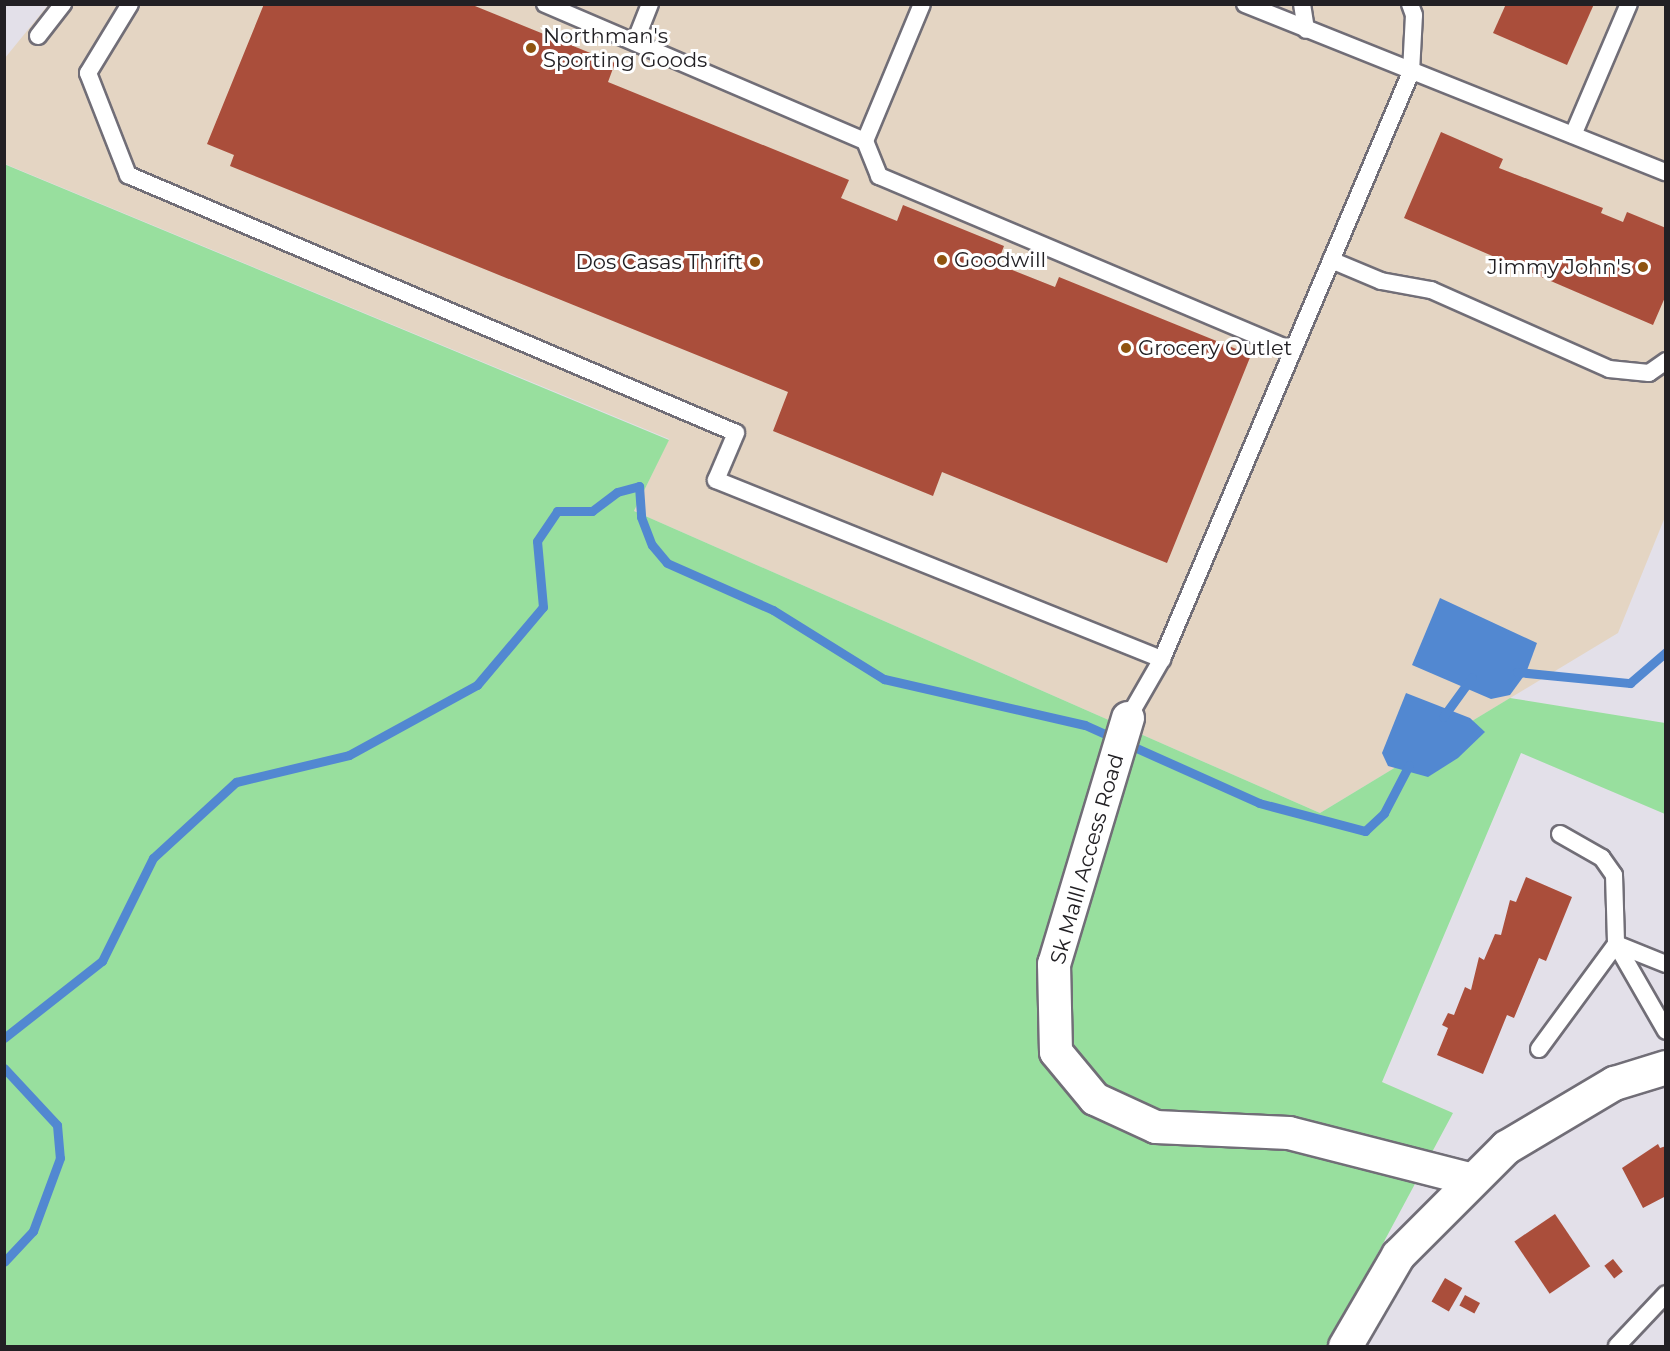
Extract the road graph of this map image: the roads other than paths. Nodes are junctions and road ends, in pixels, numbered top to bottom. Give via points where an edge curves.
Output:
1 (63, 4) edge
2 (130, 4) edge
3 (545, 4) edge
4 (650, 4) edge
5 (922, 4) edge
6 (1245, 4) edge
7 (1302, 4) edge
8 (1410, 4) edge
9 (1629, 4) edge
10 (578, 11) edge
11 (1306, 30) junction
12 (38, 36) dead end
13 (635, 42) junction
14 (1412, 72) junction
15 (1573, 135) junction
16 (865, 141) junction
17 (1665, 172) edge
18 (1332, 260) junction
19 (1293, 351) junction
20 (1665, 362) edge
21 (1162, 659) junction
22 (1128, 718) joint
23 (1560, 834) dead end
24 (1616, 944) junction
25 (1665, 964) edge
26 (1665, 1031) edge
27 (1539, 1049) dead end
28 (1665, 1067) edge
29 (1473, 1180) junction
30 (1665, 1294) edge
31 (1345, 1347) edge
32 (1617, 1347) edge

1 - 12 lane
2 - 21 lane via 88,73 128,175 736,433 716,480
3 - 10 lane
4 - 13 lane
5 - 16 lane
6 - 11 lane
7 - 11 lane
8 - 14 lane via 1414,15
9 - 15 lane
10 - 13 lane
11 - 14 lane
13 - 16 lane
14 - 15 lane
14 - 18 lane
15 - 17 lane
16 - 19 lane via 879,176
18 - 19 lane
18 - 20 lane via 1381,281 1431,290 1609,369 1649,373
19 - 21 lane
21 - 22 lane
22 - 29 street, Sk Malll Access Road via 1054,964 1056,1052 1095,1099 1156,1128 1289,1133
23 - 24 lane via 1602,858 1614,875
24 - 25 lane
24 - 26 lane
24 - 27 lane
28 - 29 street via 1614,1083 1506,1147
29 - 31 street via 1398,1255
30 - 32 lane

